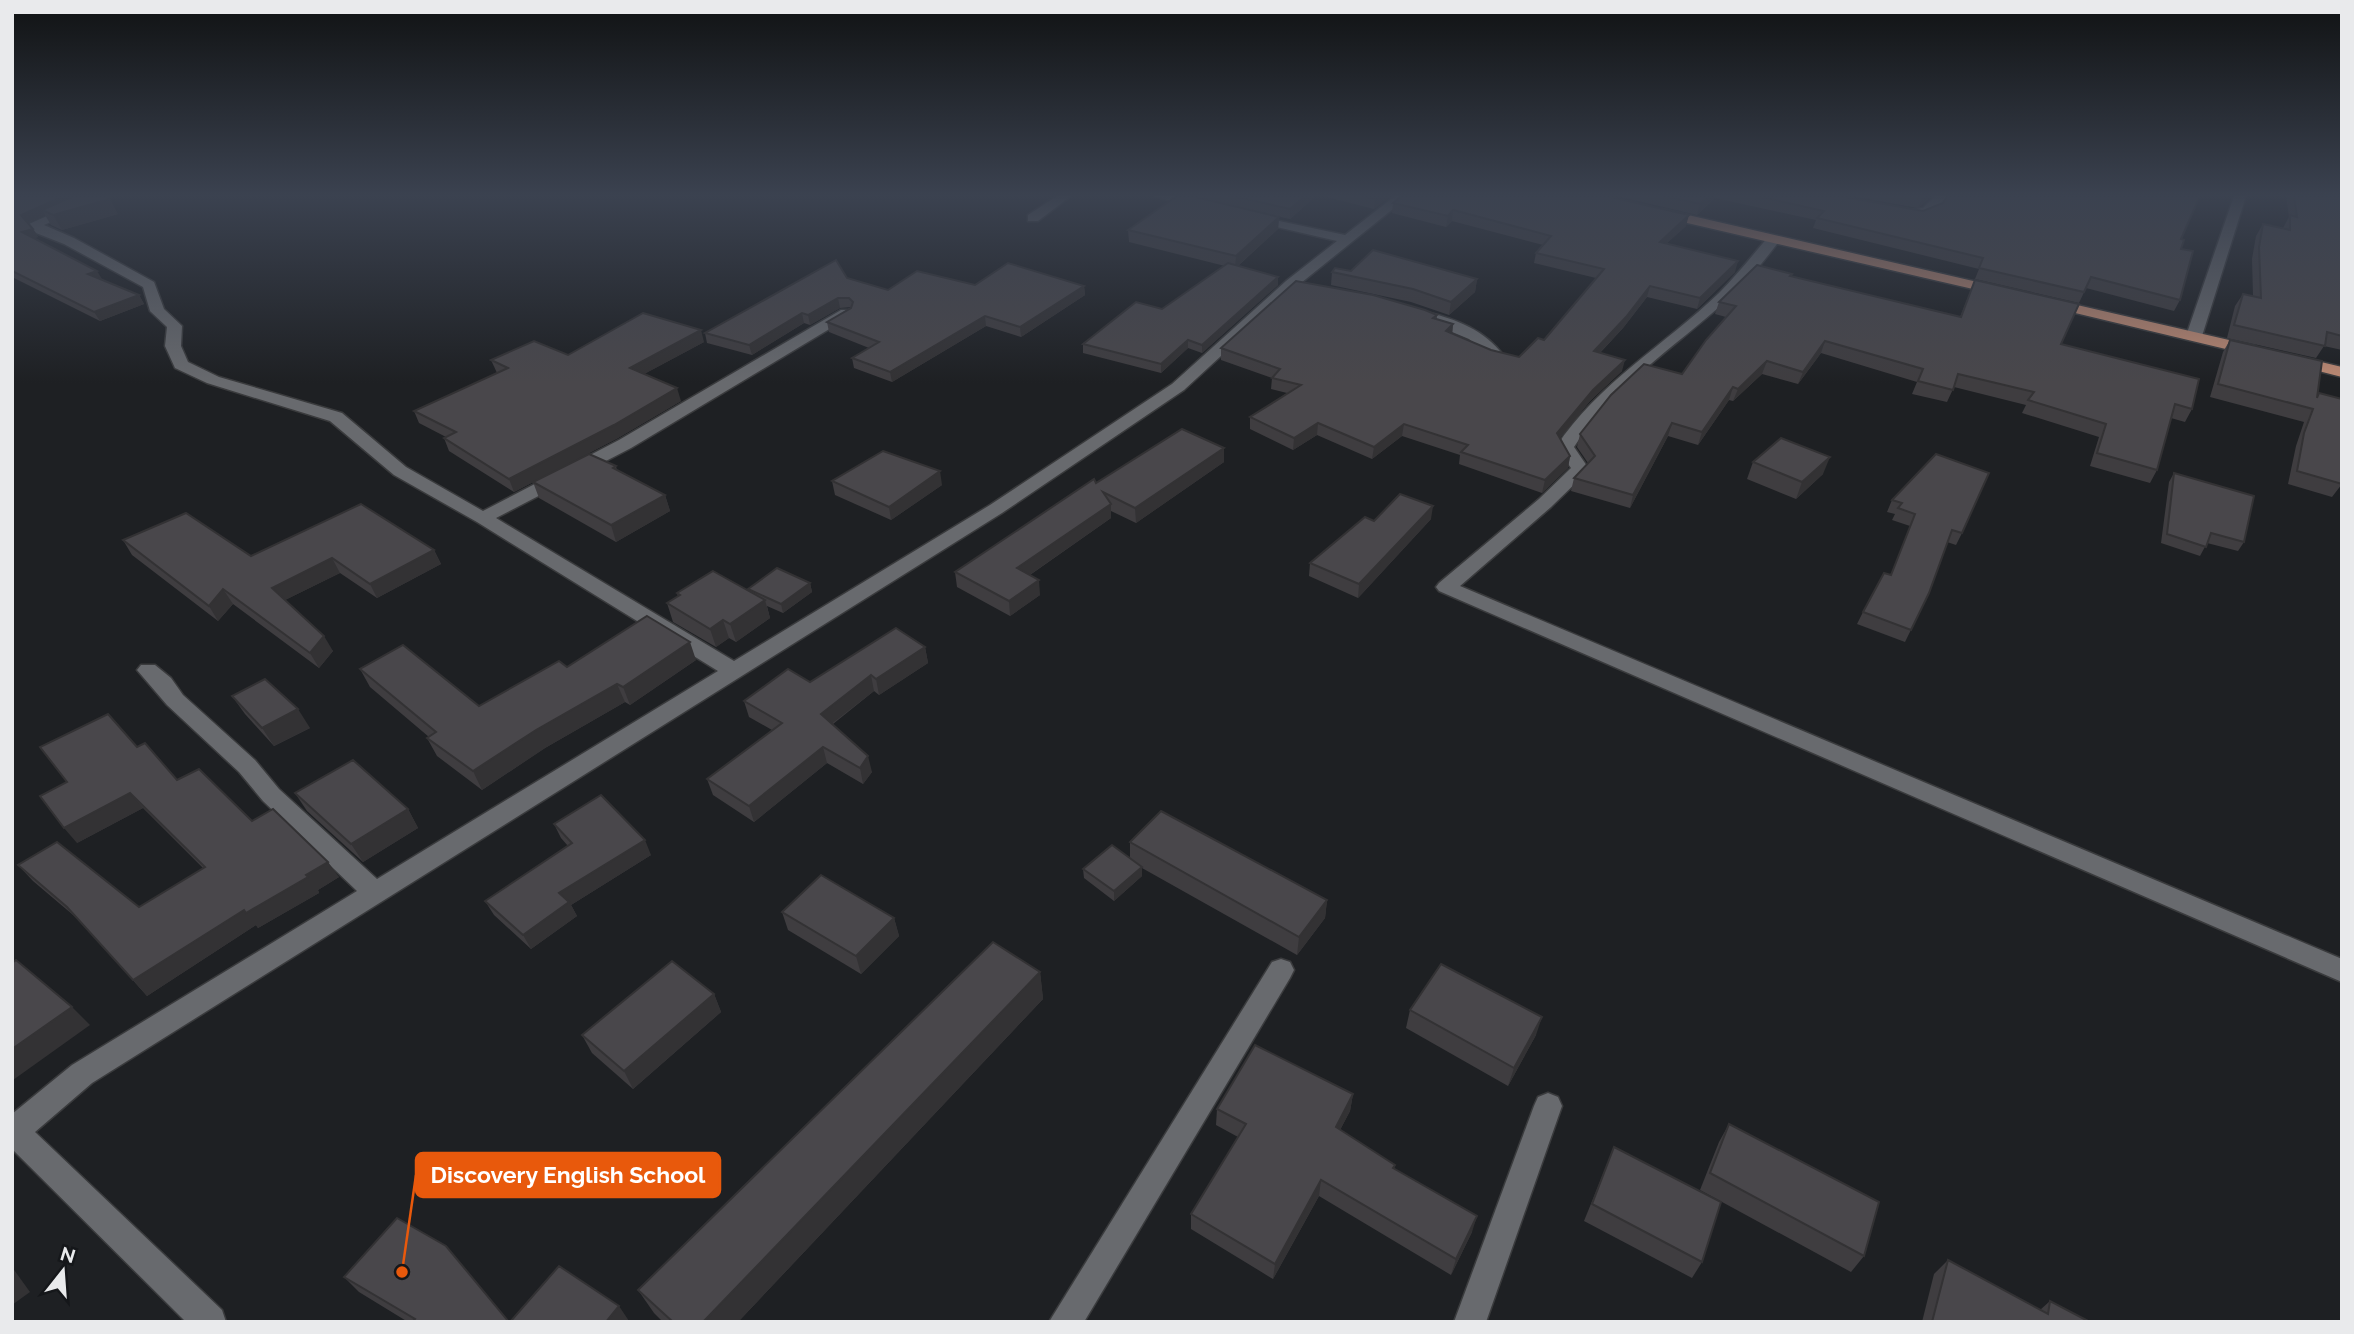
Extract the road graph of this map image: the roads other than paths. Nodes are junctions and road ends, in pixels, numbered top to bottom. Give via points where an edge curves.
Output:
1 (100, 258) edge
2 (1321, 258) edge
3 (1757, 258) edge
4 (1853, 258) edge
5 (2220, 258) edge
6 (1291, 284) junction
7 (1314, 289) edge
8 (1412, 312) edge
9 (846, 313) edge
10 (2194, 336) junction
11 (1496, 356) edge
12 (2342, 372) edge
13 (483, 518) junction
14 (148, 670) dead end
15 (734, 671) junction
16 (375, 893) junction
17 (1281, 971) dead end
18 (2342, 971) edge
19 (1548, 1106) dead end
20 (14, 1131) edge
21 (210, 1322) edge
22 (1065, 1322) edge
23 (1470, 1322) edge

1 - 13 street via 149,285 157,311 175,326 173,346 181,365 214,380 336,417 400,471
2 - 6 street
3 - 18 street via 1724,296 1646,361 1578,427 1565,447 1580,469 1446,587
4 - 10 main road
5 - 10 street
6 - 7 street
6 - 15 street via 1178,387 996,509
8 - 11 street via 1473,335
9 - 13 street via 625,444
10 - 12 main road
13 - 15 street
14 - 16 street
15 - 16 street
16 - 20 street via 82,1074
17 - 22 street
19 - 23 street
20 - 21 street

